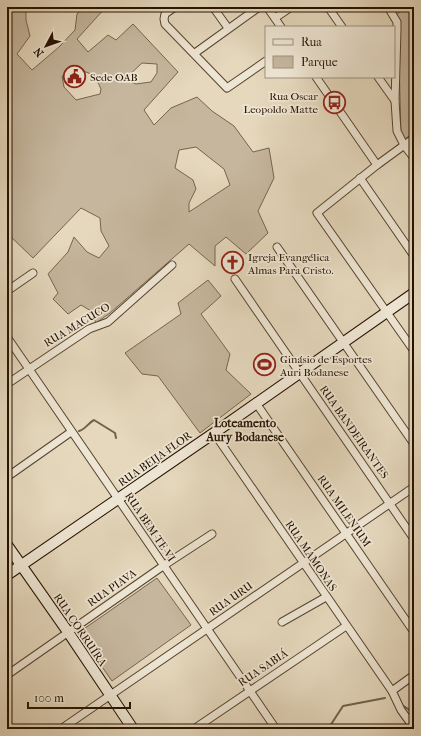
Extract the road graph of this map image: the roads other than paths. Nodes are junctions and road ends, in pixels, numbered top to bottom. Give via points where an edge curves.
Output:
1 (213, 7) edge
2 (258, 7) edge
3 (267, 7) edge
4 (291, 7) edge
5 (328, 7) edge
6 (388, 7) edge
7 (172, 9) edge
8 (275, 18) junction
9 (280, 26) edge
10 (341, 26) edge
11 (228, 28) junction
12 (195, 53) junction
13 (265, 62) edge
14 (317, 78) edge
15 (379, 78) edge
16 (395, 101) junction
17 (414, 138) edge
18 (404, 144) junction
19 (414, 158) edge
20 (377, 165) junction
21 (360, 178) junction
22 (277, 246) dead end
23 (414, 256) edge
24 (172, 265) dead end
25 (33, 273) dead end
26 (235, 279) dead end
27 (7, 291) edge
28 (414, 293) edge
29 (387, 312) junction
30 (7, 337) edge
31 (342, 343) junction
32 (414, 351) edge
33 (28, 369) junction
34 (299, 373) junction
35 (7, 384) edge
36 (256, 404) junction
37 (71, 432) junction
38 (214, 433) junction
39 (414, 444) edge
40 (7, 477) edge
41 (414, 487) edge
42 (118, 499) junction
43 (390, 503) junction
44 (212, 534) dead end
45 (346, 534) junction
46 (414, 539) edge
47 (7, 545) edge
48 (303, 564) junction
49 (21, 565) junction
50 (163, 566) junction
51 (7, 575) edge
52 (326, 597) junction
53 (282, 622) dead end
54 (346, 626) junction
55 (207, 629) junction
56 (68, 632) junction
57 (414, 632) edge
58 (7, 675) edge
59 (414, 675) edge
60 (249, 690) junction
61 (392, 691) junction
62 (110, 695) junction
63 (414, 728) edge
64 (61, 729) edge
65 (133, 729) edge
66 (194, 729) edge
67 (276, 729) edge

1 - 11 street
2 - 11 street
3 - 8 street
4 - 8 street
5 - 10 street
6 - 16 street via 397,22
7 - 12 street via 164,19 165,24
8 - 9 street
11 - 12 street
12 - 13 street via 227,88
14 - 20 street
15 - 16 street
16 - 18 street via 398,132
17 - 18 street
18 - 19 street
18 - 20 street
20 - 21 street
21 - 23 street
21 - 29 street via 317,212
22 - 31 street
24 - 33 street, RUA MACUCO via 108,322 89,329
25 - 27 street
26 - 34 street, RUA BANDEIRANTES
28 - 29 street, RUA BEIJA-FLOR
29 - 31 street, RUA BEIJA-FLOR
29 - 32 street
30 - 33 street, RUA BEM-TE-VI
31 - 34 street, RUA BEIJA-FLOR
31 - 39 street
33 - 35 street, RUA MACUCO
33 - 37 street, RUA BEM-TE-VI
34 - 36 street, RUA BEIJA-FLOR
34 - 43 street, RUA BANDEIRANTES
36 - 38 street, RUA BEIJA-FLOR
36 - 45 street, RUA MILENIUM
37 - 40 street
37 - 42 street, RUA BEM-TE-VI
38 - 42 street, RUA BEIJA-FLOR
38 - 48 street, RUA MAMONAS
41 - 43 street, RUA URU
42 - 49 street, RUA BEIJA-FLOR
42 - 50 street, RUA BEM-TE-VI
43 - 45 street, RUA URU
43 - 46 street, RUA BANDEIRANTES
44 - 50 street, RUA PIAVA
45 - 48 street, RUA URU
45 - 57 street, RUA MILENIUM
47 - 49 street, RUA CORRUÍRA
48 - 52 street, RUA MAMONAS
48 - 55 street, RUA URU
49 - 51 street, RUA BEIJA-FLOR
49 - 56 street, RUA CORRUÍRA
50 - 55 street, RUA BEM-TE-VI
50 - 56 street, RUA PIAVA
52 - 53 street
52 - 54 street, RUA MAMONAS
54 - 60 street, RUA SABIÁ
54 - 61 street, RUA MAMONAS
55 - 60 street, RUA BEM-TE-VI
55 - 62 street, RUA URU
56 - 58 street, RUA PIAVA
56 - 62 street, RUA CORRUÍRA
59 - 61 street
60 - 66 street, RUA SABIÁ
60 - 67 street, RUA BEM-TE-VI
61 - 63 street, RUA MAMONAS
62 - 64 street, RUA URU
62 - 65 street, RUA CORRUÍRA

